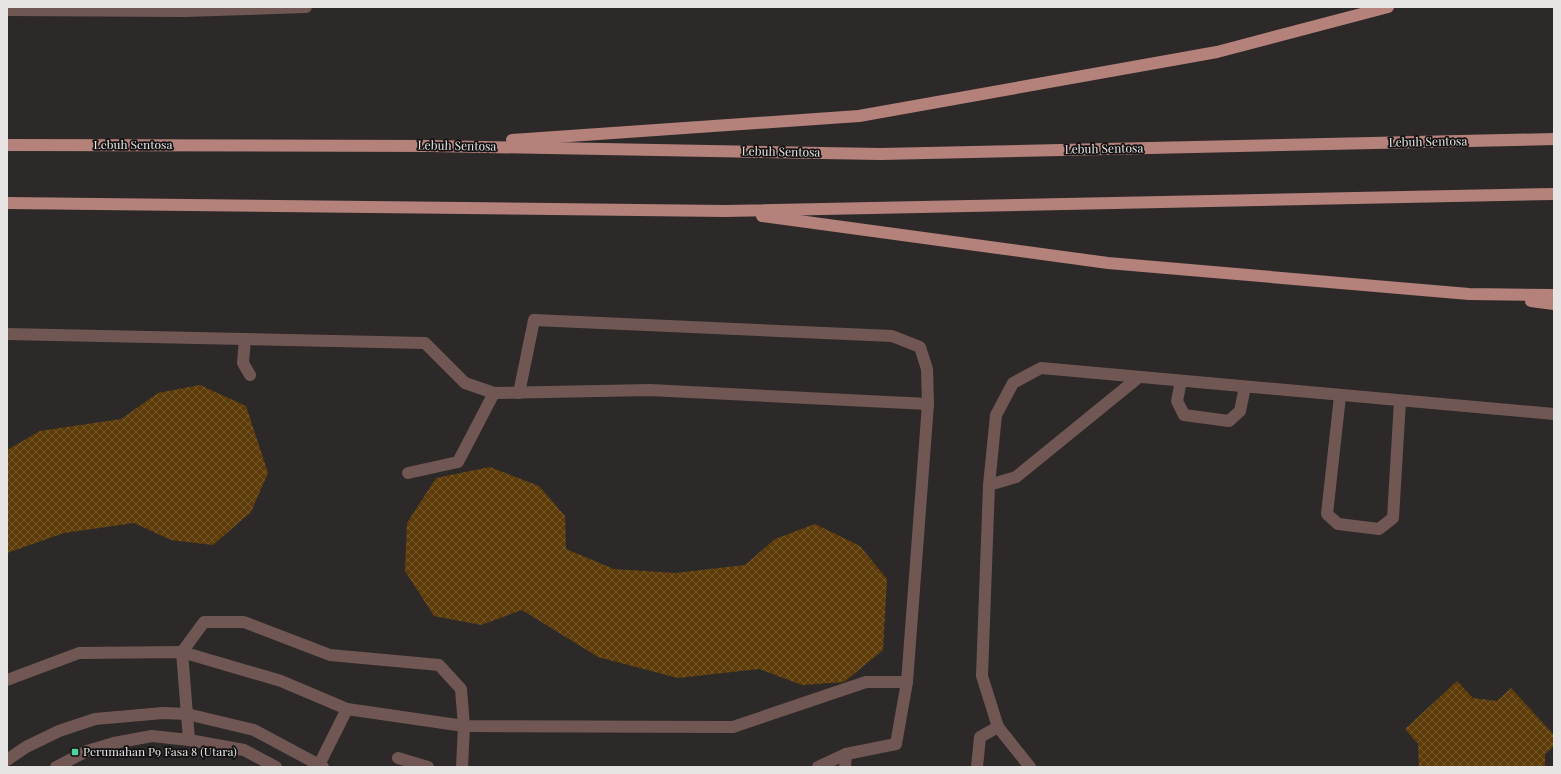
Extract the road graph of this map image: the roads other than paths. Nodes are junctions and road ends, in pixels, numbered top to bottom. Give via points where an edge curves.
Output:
1 (306, 7) edge
2 (1388, 7) edge
3 (184, 9) edge
4 (215, 9) edge
5 (7, 10) edge
6 (1554, 139) edge
7 (7, 145) edge
8 (432, 146) junction
9 (1554, 194) edge
10 (7, 203) edge
11 (725, 211) junction
12 (1469, 294) junction
13 (1554, 295) edge
14 (1554, 304) edge
15 (7, 334) edge
16 (244, 339) junction
17 (250, 375) dead end
18 (1139, 377) junction
19 (1181, 381) junction
20 (1244, 387) junction
21 (519, 392) junction
22 (494, 393) junction
23 (1340, 396) junction
24 (1400, 401) junction
25 (928, 404) junction
26 (1554, 414) edge
27 (408, 473) dead end
28 (989, 485) junction
29 (182, 652) junction
30 (7, 680) edge
31 (907, 682) junction
32 (347, 709) junction
33 (187, 714) junction
34 (464, 726) junction
35 (998, 728) junction
36 (189, 740) junction
37 (846, 754) junction
38 (398, 758) dead end
39 (7, 760) edge
40 (320, 766) edge
41 (56, 767) edge
42 (276, 767) edge
43 (428, 767) edge
44 (462, 767) edge
45 (818, 767) edge
46 (846, 767) edge
47 (977, 767) edge
48 (1029, 767) edge

1 - 4 street
2 - 8 main road via 1217,52 859,116
3 - 4 street
3 - 5 street
6 - 8 main road, Lebuh Sentosa via 881,154
7 - 8 main road, Lebuh Sentosa
9 - 11 main road
10 - 11 main road
11 - 12 main road via 1108,263
12 - 13 main road
12 - 14 main road
15 - 16 street
16 - 17 street via 243,363
16 - 22 street via 425,343 465,383
18 - 19 street
18 - 28 street via 1016,477
18 - 28 street via 1041,368 1013,383 996,415
19 - 20 street
19 - 20 street via 1177,401 1184,415 1229,420 1240,411
20 - 23 street
21 - 22 street
21 - 25 street via 650,390
21 - 25 street via 534,320 892,336 920,347 927,369
22 - 27 street via 458,462
23 - 24 street
23 - 24 street via 1328,514 1338,524 1379,529 1393,518
24 - 26 street
25 - 31 street
28 - 35 street via 982,676
29 - 30 street via 79,653
29 - 32 street via 281,681
29 - 33 street
29 - 34 street via 204,622 244,622 330,655 439,665 461,688
31 - 34 street via 866,682 733,727
31 - 37 street via 896,744
32 - 34 street
32 - 40 street
33 - 36 street
33 - 39 street via 163,713 95,719 59,731 26,747
33 - 40 street via 254,730
34 - 44 street
35 - 47 street via 980,737
35 - 48 street
36 - 41 street via 152,736 114,743 87,751
36 - 42 street via 244,750
37 - 45 street
37 - 46 street
38 - 43 street

